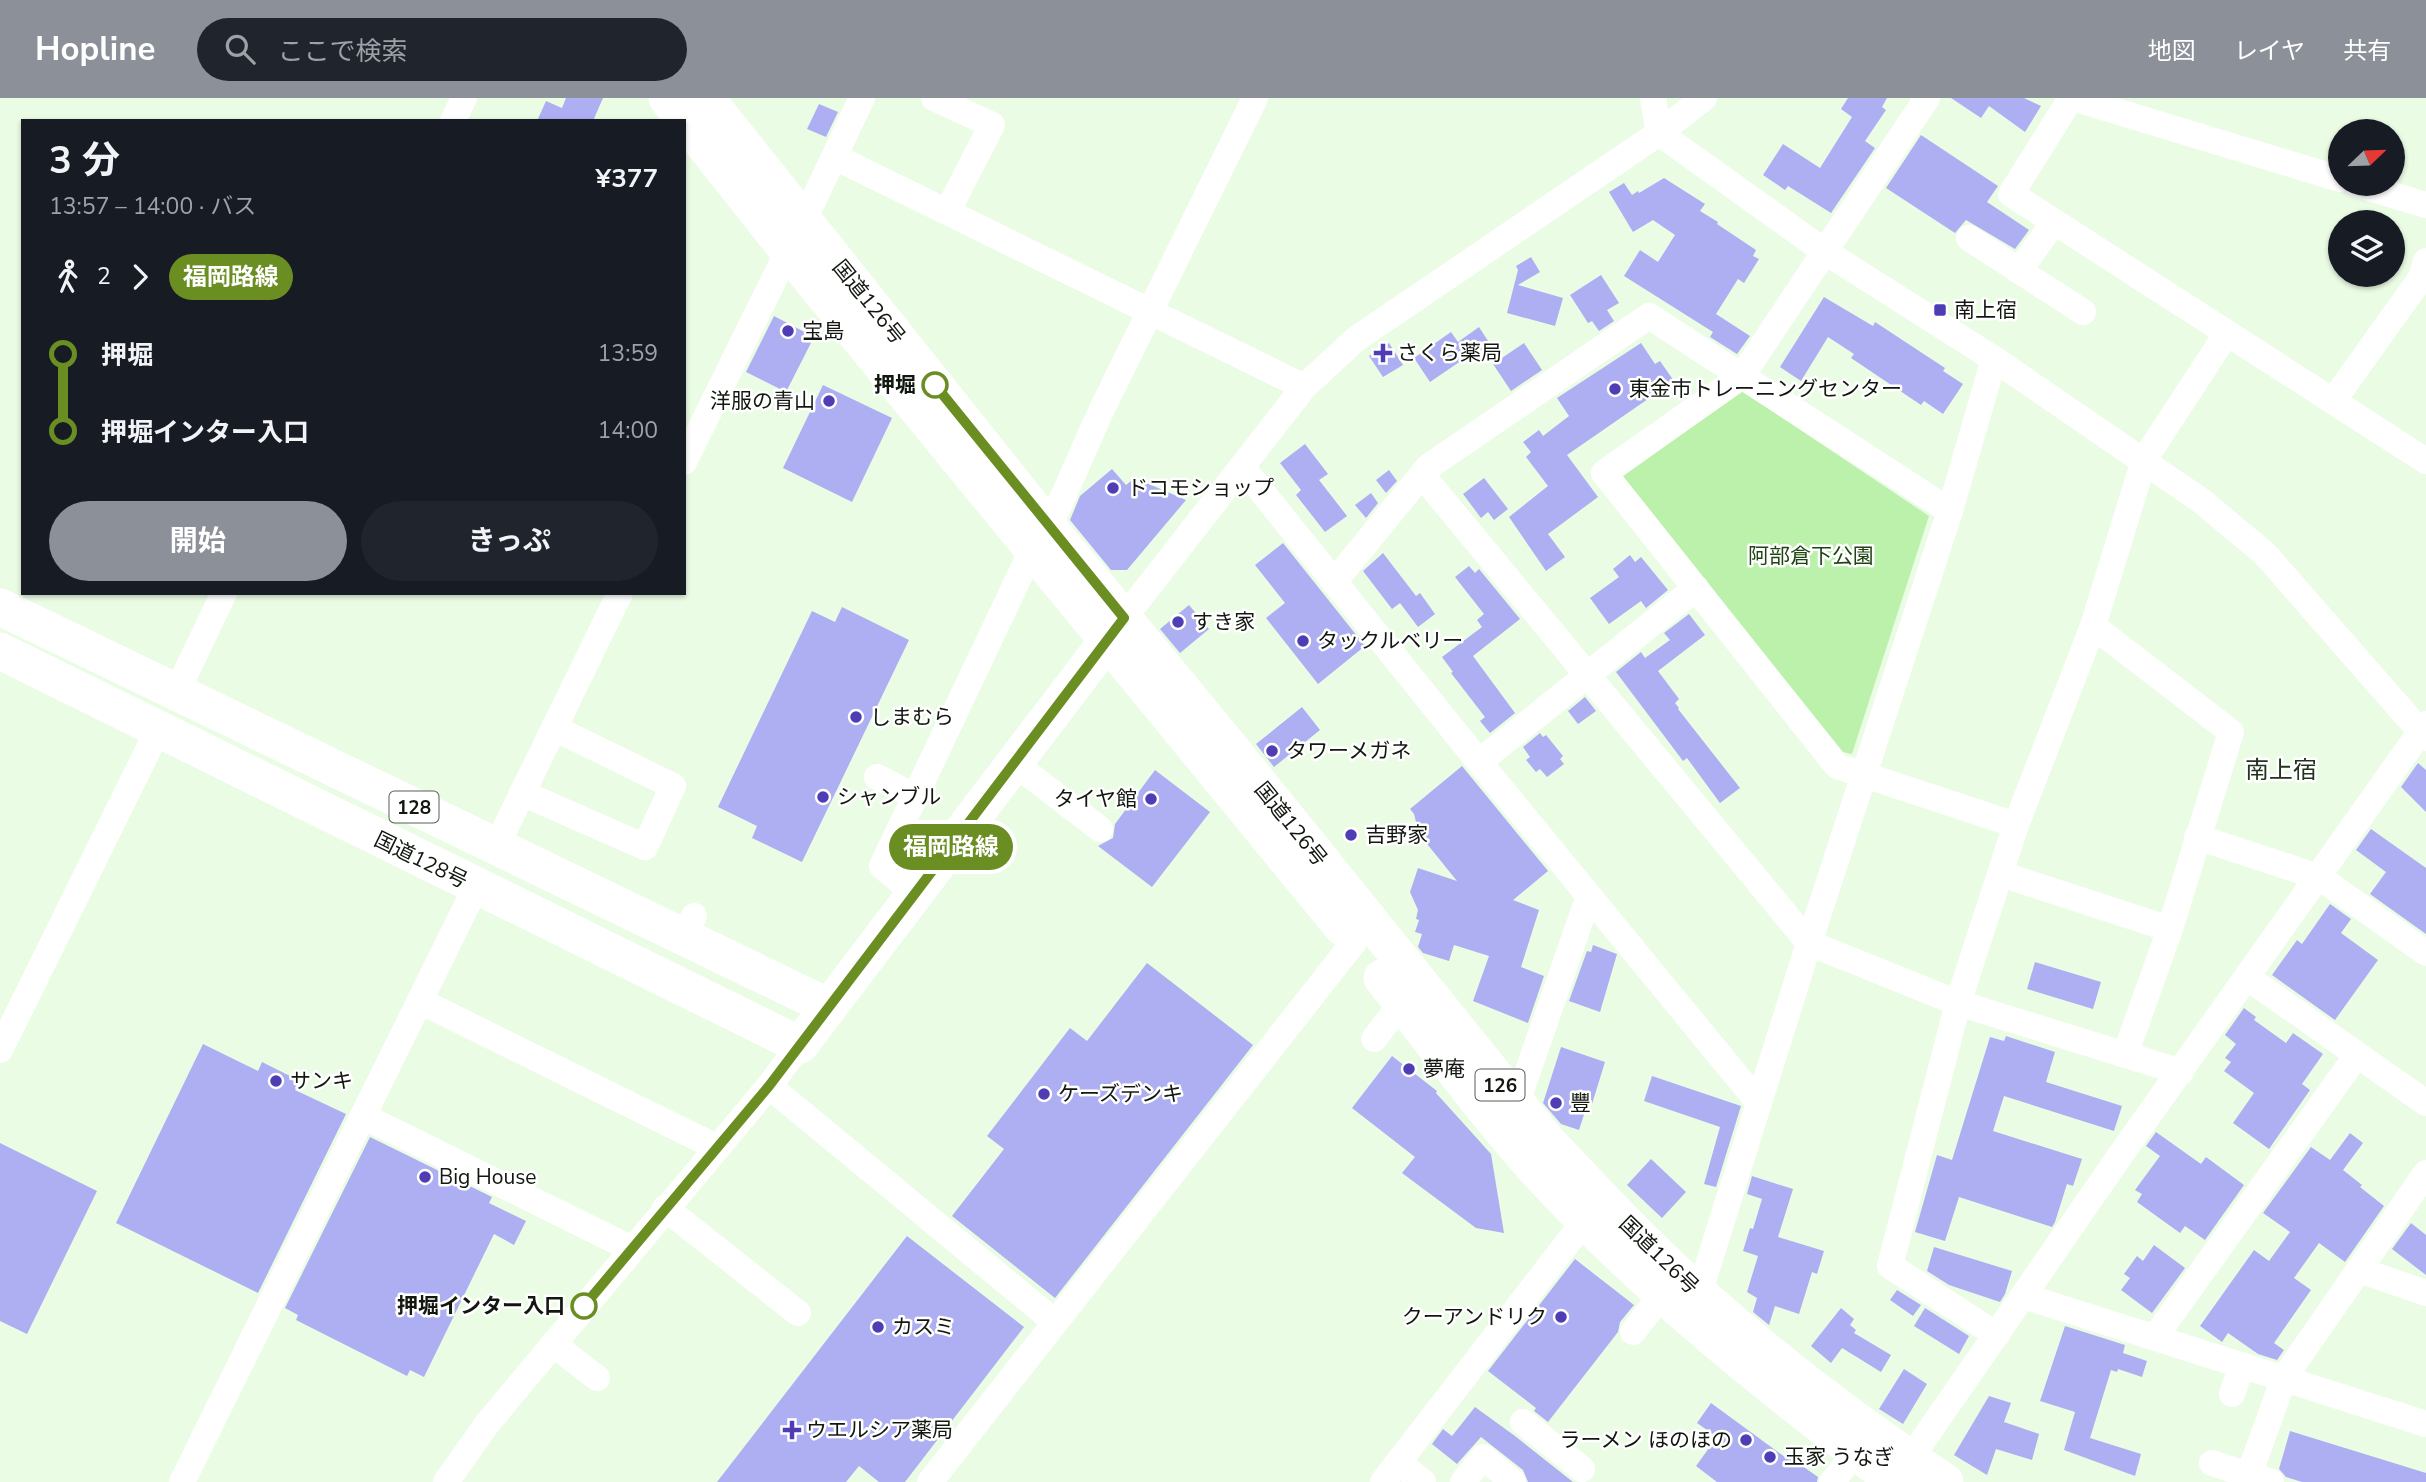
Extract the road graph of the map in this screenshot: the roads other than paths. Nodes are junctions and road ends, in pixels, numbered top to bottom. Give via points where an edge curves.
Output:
1 (464, 98) edge
2 (667, 98) edge
3 (706, 98) edge
4 (862, 98) edge
5 (934, 98) edge
6 (1255, 98) edge
7 (1653, 98) edge
8 (1704, 98) edge
9 (1927, 98) edge
10 (2072, 98) edge
11 (454, 119) edge
12 (1659, 133) junction
13 (835, 157) junction
14 (2328, 175) edge
15 (2396, 196) edge
16 (2426, 205) edge
17 (947, 212) junction
18 (2054, 222) junction
19 (796, 235) junction
20 (1969, 238) dead end
21 (1824, 251) junction
22 (2426, 261) edge
23 (2019, 271) junction
24 (1152, 312) junction
25 (2083, 312) dead end
26 (2227, 333) junction
27 (1994, 359) junction
28 (1742, 376) junction
29 (1304, 387) junction
30 (2333, 401) junction
31 (686, 458) edge
32 (2144, 460) junction
33 (2426, 461) edge
34 (1242, 467) junction
35 (1422, 474) junction
36 (1950, 510) junction
37 (1041, 539) junction
38 (1334, 582) junction
39 (1696, 588) junction
40 (223, 595) edge
41 (619, 595) edge
42 (0, 607) edge
43 (2093, 626) junction
44 (1116, 630) junction
45 (0, 651) edge
46 (1588, 677) junction
47 (176, 693) junction
48 (554, 728) junction
49 (158, 730) junction
50 (2424, 732) edge
51 (1479, 762) junction
52 (1014, 763) junction
53 (1864, 774) junction
54 (877, 778) dead end
55 (522, 793) junction
56 (916, 797) junction
57 (2016, 825) junction
58 (1100, 829) dead end
59 (2197, 837) junction
60 (496, 847) junction
61 (2001, 874) junction
62 (2319, 877) junction
63 (476, 887) junction
64 (915, 894) junction
65 (1589, 896) junction
66 (2170, 929) junction
67 (1354, 942) junction
68 (1809, 943) junction
69 (2426, 953) edge
70 (2248, 978) junction
71 (420, 1001) junction
72 (1402, 1003) junction
73 (1958, 1003) junction
74 (829, 1007) junction
75 (1374, 1039) dead end
76 (800, 1045) junction
77 (0, 1050) edge
78 (2125, 1055) junction
79 (2357, 1055) junction
80 (2181, 1072) junction
81 (769, 1086) junction
82 (1759, 1103) junction
83 (2426, 1103) edge
84 (1516, 1105) junction
85 (363, 1116) junction
86 (716, 1147) junction
87 (2426, 1173) edge
88 (665, 1208) junction
89 (1586, 1219) junction
90 (632, 1249) junction
91 (2359, 1270) junction
92 (2426, 1293) edge
93 (1662, 1294) junction
94 (1699, 1294) junction
95 (2024, 1296) junction
96 (798, 1313) dead end
97 (1055, 1322) junction
98 (1633, 1332) dead end
99 (1997, 1335) junction
100 (2155, 1337) junction
101 (553, 1344) junction
102 (2242, 1365) junction
103 (597, 1378) dead end
104 (2284, 1378) junction
105 (2232, 1394) dead end
106 (1522, 1422) dead end
107 (2426, 1424) edge
108 (1856, 1452) junction
109 (2212, 1463) dead end
110 (1582, 1469) dead end
111 (1903, 1471) edge
112 (1391, 1472) edge
113 (2260, 1479) edge
114 (182, 1482) edge
115 (446, 1482) edge
116 (930, 1482) edge
117 (1423, 1482) edge
118 (1463, 1482) edge
119 (1513, 1482) edge
120 (1832, 1482) edge
121 (1945, 1482) edge

1 - 11 street
2 - 19 highway, 国道126号 / 126
3 - 19 highway, 国道126号 / 126
4 - 13 street
5 - 17 street via 992,125
6 - 24 street
7 - 12 street
8 - 12 street
9 - 21 street
10 - 14 street
10 - 18 street via 2011,194
12 - 21 street
12 - 29 street via 1356,339
13 - 17 street
13 - 19 street
15 - 16 street
17 - 24 street
18 - 23 street
18 - 26 street
19 - 31 street
19 - 37 highway, 国道126号 / 126
20 - 23 street
21 - 27 street
21 - 28 street
22 - 30 street via 2421,278
23 - 25 street
24 - 29 street
24 - 37 street
26 - 30 street
26 - 32 street
27 - 32 street
27 - 36 street
28 - 35 street via 1649,316
28 - 36 street
28 - 39 street via 1604,473
29 - 34 street
30 - 33 street
32 - 43 street
32 - 50 street via 2265,554
34 - 38 street
34 - 44 street
35 - 38 street
35 - 46 street
36 - 53 street
37 - 44 highway, 国道126号 / 126
37 - 56 street
38 - 51 street
39 - 46 street
39 - 53 street via 1837,766
40 - 47 street
41 - 48 street
42 - 47 highway, 128
43 - 57 street
43 - 59 street via 2231,732
44 - 52 highway
44 - 67 highway, 国道126号 / 126
44 - 84 highway, 国道126号 / 126
45 - 49 highway, 国道128号 / 128
46 - 51 street
46 - 68 street
47 - 49 highway
47 - 60 highway, 128
48 - 55 street
48 - 55 street via 673,786 645,847
49 - 63 highway, 国道128号 / 128
49 - 77 street
50 - 62 street
51 - 65 street
52 - 58 street
52 - 64 highway
53 - 57 street
53 - 68 street
54 - 56 street
55 - 60 street
56 - 64 street via 882,866
57 - 61 street
59 - 62 street
59 - 66 street
60 - 63 highway
60 - 74 highway, 128 via 689,927
61 - 66 street
61 - 73 street
62 - 69 street
62 - 70 street
63 - 71 street
63 - 76 highway, 国道128号 / 128
64 - 74 highway
65 - 82 street
65 - 84 street
66 - 78 street
67 - 72 highway, 国道126号 / 126
67 - 97 street
68 - 73 street
68 - 82 street
70 - 79 street
70 - 80 street
71 - 85 street
71 - 86 street
72 - 75 street
72 - 89 highway, 国道126号 / 126 via 1499,1127
73 - 78 street
73 - 99 street via 1890,1266
74 - 76 highway
76 - 81 street
78 - 80 street
79 - 83 street
79 - 100 street
80 - 95 street
81 - 86 street
81 - 97 street via 887,1198
82 - 94 street
84 - 94 highway, 国道126号 / 126 via 1606,1205
85 - 90 street
85 - 114 street
86 - 88 street
87 - 91 street
88 - 90 street
88 - 96 street
89 - 93 highway, 国道126号 / 126
89 - 112 street
90 - 101 street
91 - 92 street
91 - 104 street
93 - 98 street
93 - 108 highway, 国道126号 / 126 via 1775,1391
94 - 111 highway, 国道126号 / 126 via 1858,1424
95 - 99 street
95 - 100 street
97 - 116 street
99 - 111 street
100 - 102 street
101 - 103 street
101 - 115 street
102 - 104 street
102 - 105 street
104 - 107 street
104 - 113 street
106 - 110 street
108 - 111 highway, 国道126号 / 126
108 - 120 street
109 - 113 street
111 - 121 highway, 国道126号 / 126
112 - 117 street
118 - 119 street via 1483,1457

